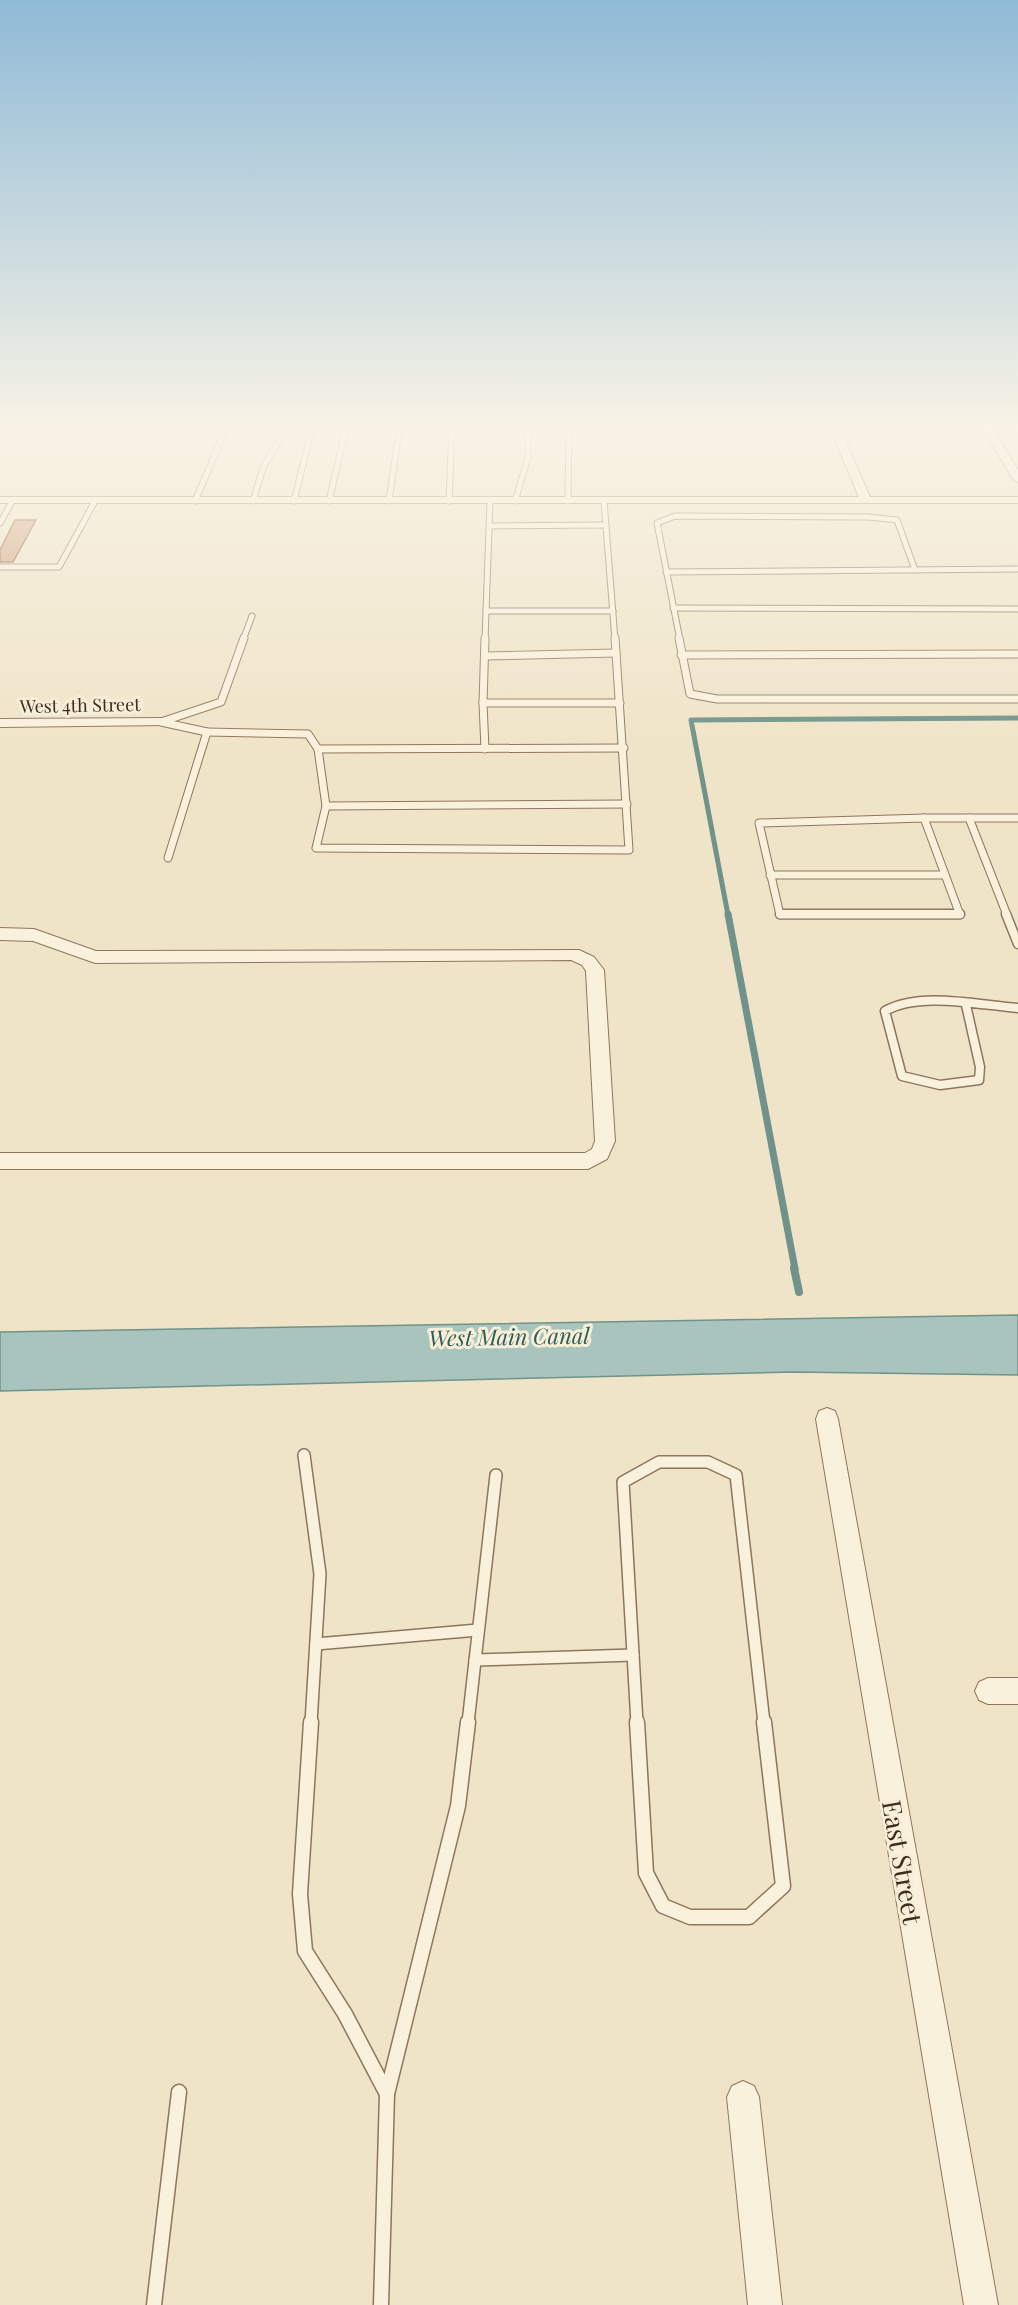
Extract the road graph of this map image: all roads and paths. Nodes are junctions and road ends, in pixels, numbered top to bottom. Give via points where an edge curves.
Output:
1 (78, 532) edge
2 (489, 532) edge
3 (607, 532) edge
4 (659, 532) edge
5 (901, 532) edge
6 (0, 567) edge
7 (915, 570) junction
8 (1018, 570) edge
9 (666, 572) junction
10 (673, 608) junction
11 (1018, 609) edge
12 (486, 611) junction
13 (613, 611) junction
14 (252, 616) dead end
15 (616, 653) junction
16 (1018, 654) edge
17 (681, 655) junction
18 (485, 656) junction
19 (1018, 699) edge
20 (483, 703) junction
21 (620, 703) junction
22 (161, 722) junction
23 (2, 727) edge
24 (207, 732) junction
25 (624, 748) junction
26 (318, 749) junction
27 (485, 749) junction
28 (627, 804) junction
29 (326, 806) junction
30 (924, 818) junction
31 (969, 818) junction
32 (1018, 818) edge
33 (168, 858) dead end
34 (770, 875) junction
35 (945, 875) junction
36 (0, 934) edge
37 (1018, 944) edge
38 (966, 1005) junction
39 (1018, 1008) edge
40 (0, 1161) edge
41 (827, 1419) dead end
42 (304, 1455) dead end
43 (496, 1475) dead end
44 (478, 1630) junction
45 (316, 1644) junction
46 (633, 1655) junction
47 (475, 1660) junction
48 (988, 1691) dead end
49 (1018, 1691) edge
50 (179, 2092) dead end
51 (387, 2094) junction
52 (742, 2097) dead end
53 (154, 2305) edge
54 (381, 2305) edge
55 (765, 2305) edge
56 (981, 2305) edge

1 - 6 lane via 59,567
2 - 12 lane
3 - 13 lane
4 - 9 lane
5 - 7 lane
7 - 8 lane
7 - 9 lane
9 - 10 lane
10 - 11 lane
10 - 17 lane
12 - 13 lane
12 - 18 lane
13 - 15 lane
14 - 22 lane via 221,702
15 - 18 lane
15 - 21 lane
16 - 17 lane
17 - 19 lane via 690,694 717,699
18 - 20 lane
20 - 21 lane
20 - 27 lane
21 - 25 lane
22 - 23 street, West 4th Street
22 - 24 lane
24 - 26 lane via 308,734
24 - 33 lane
25 - 27 lane
25 - 28 lane
26 - 27 lane
26 - 29 lane
28 - 29 lane
28 - 29 lane via 629,850 316,848
30 - 31 lane
30 - 34 lane via 759,823
30 - 35 lane
31 - 32 lane
31 - 37 lane
34 - 35 lane
34 - 35 lane via 780,915 960,915
36 - 40 street via 33,935 95,957 573,954 588,961 595,970 605,1141 600,1154 588,1161
38 - 38 lane via 980,1067 979,1080 954,1087 902,1076 885,1011 924,1000
38 - 39 lane
41 - 56 street, East Street
42 - 45 lane via 320,1574
43 - 44 lane
44 - 45 lane
44 - 47 lane
45 - 51 lane via 300,1894 305,1952 345,2014
46 - 46 lane via 646,1874 663,1906 690,1917 749,1917 783,1886 736,1475 708,1462 659,1462 623,1482
46 - 47 lane
47 - 51 lane via 458,1806
48 - 49 street
50 - 53 lane
51 - 54 lane
52 - 55 street

